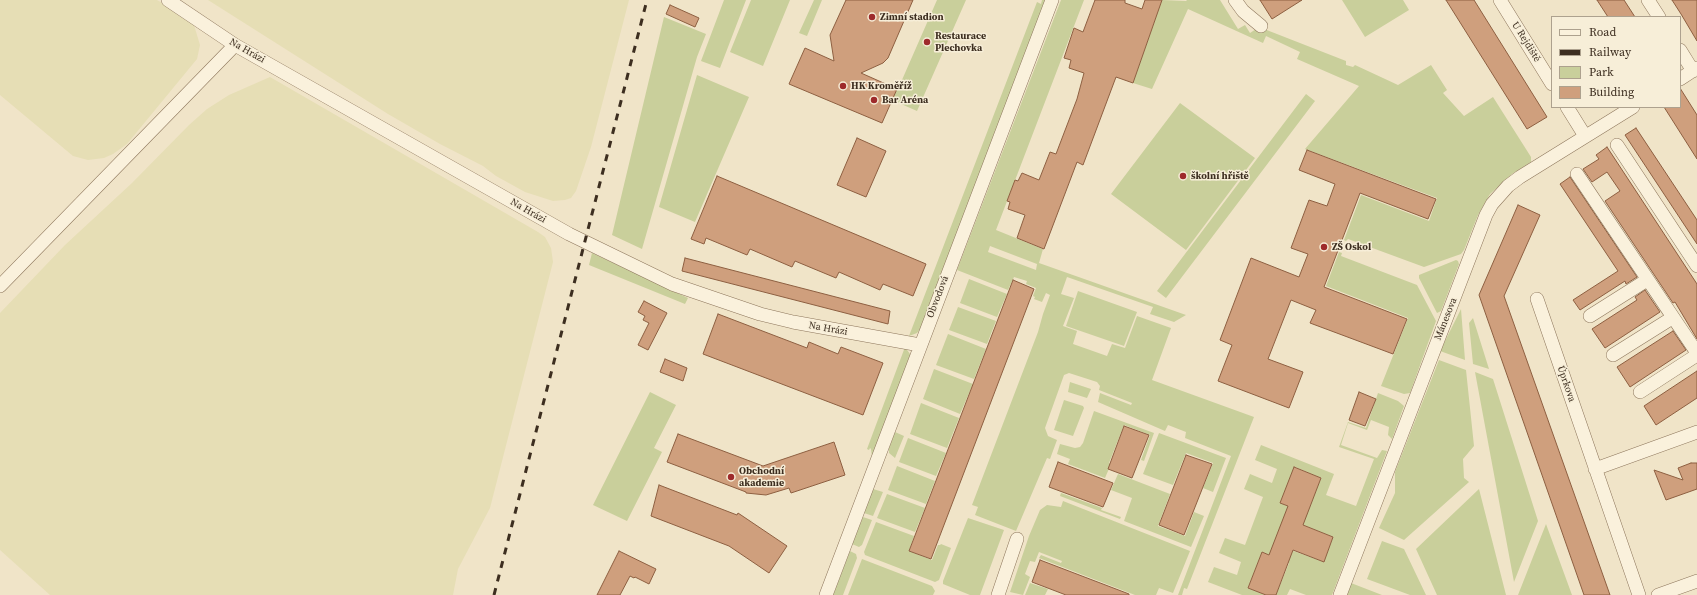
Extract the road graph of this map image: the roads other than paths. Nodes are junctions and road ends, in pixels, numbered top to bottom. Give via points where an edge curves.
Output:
1 (168, 0) edge
2 (1052, 0) edge
3 (1235, 0) edge
4 (1500, 0) edge
5 (1648, 0) edge
6 (1658, 16) edge
7 (1261, 26) dead end
8 (235, 45) junction
9 (1681, 51) edge
10 (1695, 69) edge
11 (1681, 78) edge
12 (1551, 82) edge
13 (1568, 108) edge
14 (1631, 108) edge
15 (1585, 136) junction
16 (1616, 145) dead end
17 (1577, 174) dead end
18 (1697, 266) edge
19 (1647, 280) junction
20 (0, 286) edge
21 (1537, 299) dead end
22 (1590, 316) dead end
23 (1672, 318) junction
24 (920, 345) junction
25 (1697, 354) edge
26 (1613, 355) dead end
27 (1640, 392) dead end
28 (1697, 432) edge
29 (1595, 469) junction
30 (1017, 539) dead end
31 (1697, 581) edge
32 (826, 595) edge
33 (998, 595) edge
34 (1340, 595) edge
35 (1639, 595) edge
36 (1658, 595) edge

1 - 8 street, Na Hrázi
2 - 24 street, Obvodová
3 - 7 street via 1243,11
4 - 12 street, U Rejdiště
5 - 6 street
8 - 20 street
8 - 24 street, Na Hrázi via 569,234 672,284 760,314
9 - 10 street
10 - 11 street
13 - 15 street
14 - 15 street, Mánesova
15 - 34 street, Mánesova via 1508,186 1486,216
16 - 18 street
17 - 19 street
19 - 22 street
19 - 23 street
21 - 29 street, Úprkova
23 - 25 street
23 - 26 street
24 - 32 street, Obvodová
25 - 27 street
28 - 29 street
29 - 35 street, Úprkova
30 - 33 street
31 - 36 street

